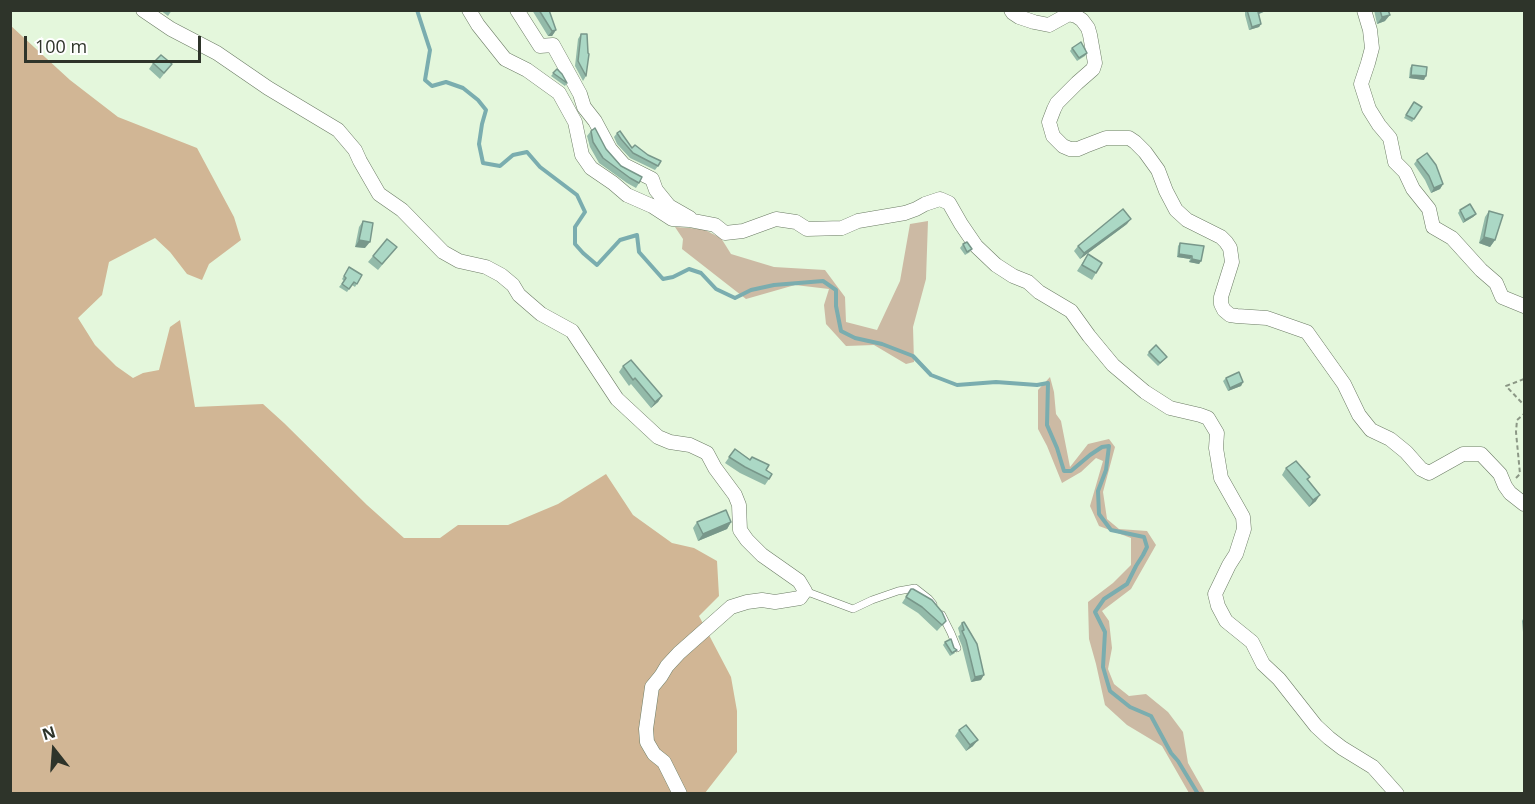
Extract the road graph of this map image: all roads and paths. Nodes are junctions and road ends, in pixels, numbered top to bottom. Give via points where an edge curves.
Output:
1 (143, 10) edge
2 (469, 10) edge
3 (517, 10) edge
4 (1011, 10) edge
5 (1364, 10) edge
6 (695, 221) junction
7 (1524, 306) edge
8 (1524, 379) edge
9 (1524, 405) edge
10 (1524, 414) edge
11 (1505, 486) junction
12 (1524, 504) edge
13 (805, 591) junction
14 (957, 648) edge
15 (680, 794) edge
16 (1397, 794) edge

1 - 13 street via 338,129 355,150 379,194 402,210 442,252 501,274 541,314 572,331 617,399 658,437 707,453 735,495 740,530 747,540 799,581
2 - 6 street via 505,59 559,93 575,122 582,155 591,168 627,195 672,219
3 - 6 street via 540,46 554,45 610,150 624,165 652,179 669,206
4 - 11 street via 1019,17 1049,25 1069,14 1088,28 1095,63 1057,103 1049,122 1053,136 1070,149 1106,138 1129,138 1146,152 1176,210 1221,237 1230,248 1232,262 1221,297 1224,310 1230,315 1267,318 1307,332 1371,430 1406,452 1421,469 1429,473 1463,454 1481,454 1500,474
5 - 7 street via 1372,48 1361,84 1369,109 1390,138 1395,162 1429,209 1433,227 1452,238 1496,283 1502,297
6 - 16 street via 715,225 725,233 776,219 796,222 807,229 842,228 858,221 905,213 940,199 950,203 976,246 996,265 1071,311 1113,365 1145,392 1170,408 1208,418 1217,433 1221,478 1243,517 1244,529 1215,594 1218,606 1226,621 1252,642 1263,664 1316,726 1373,767
8 - 9 path via 1506,386
10 - 11 path via 1517,420 1516,432 1520,474
11 - 12 street
13 - 14 lane via 853,609 915,588 942,615
13 - 15 street via 800,598 731,607 679,653 652,687 647,742 664,762

